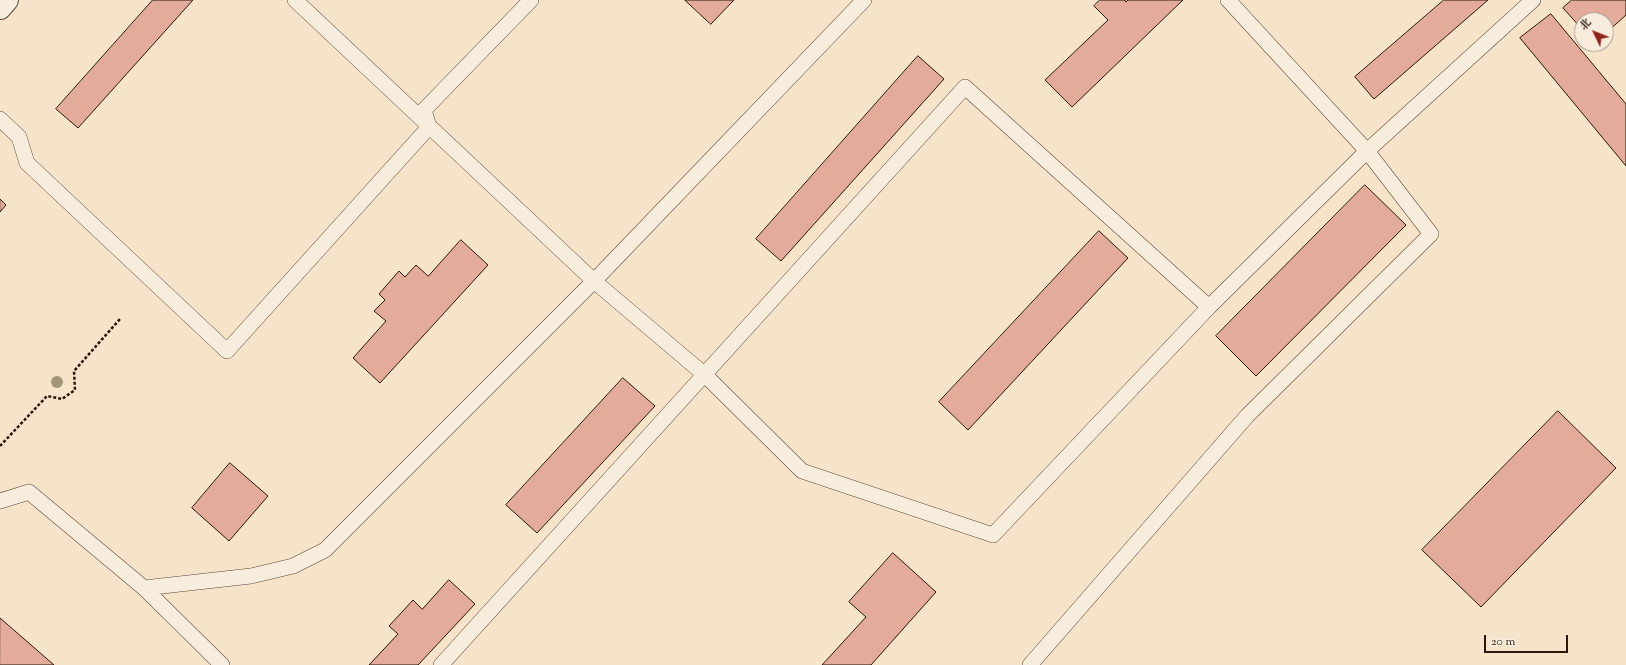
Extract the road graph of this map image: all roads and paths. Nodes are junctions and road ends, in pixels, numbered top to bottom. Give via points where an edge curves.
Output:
1 (7, 0) edge
2 (295, 0) edge
3 (531, 0) edge
4 (864, 0) edge
5 (1228, 0) edge
6 (1533, 0) edge
7 (0, 8) edge
8 (0, 119) edge
9 (429, 127) junction
10 (1367, 151) junction
11 (594, 281) junction
12 (1209, 307) junction
13 (120, 319) dead end
14 (705, 375) junction
15 (0, 446) edge
16 (0, 501) edge
17 (144, 588) junction
18 (222, 665) edge
19 (441, 665) edge
20 (1030, 665) edge

1 - 7 street
2 - 9 lane
3 - 9 lane via 424,110
4 - 11 lane
5 - 10 lane
6 - 10 lane
8 - 9 lane via 20,137 27,163 227,351
9 - 11 lane
10 - 12 lane
10 - 20 lane via 1431,234 1247,416
11 - 14 lane
11 - 17 lane via 325,550 293,566 251,576
12 - 14 lane via 993,535 802,471
12 - 14 lane via 965,87
13 - 15 path via 74,371 75,390 62,399 47,396
14 - 19 lane
16 - 17 lane via 29,492
17 - 18 lane

